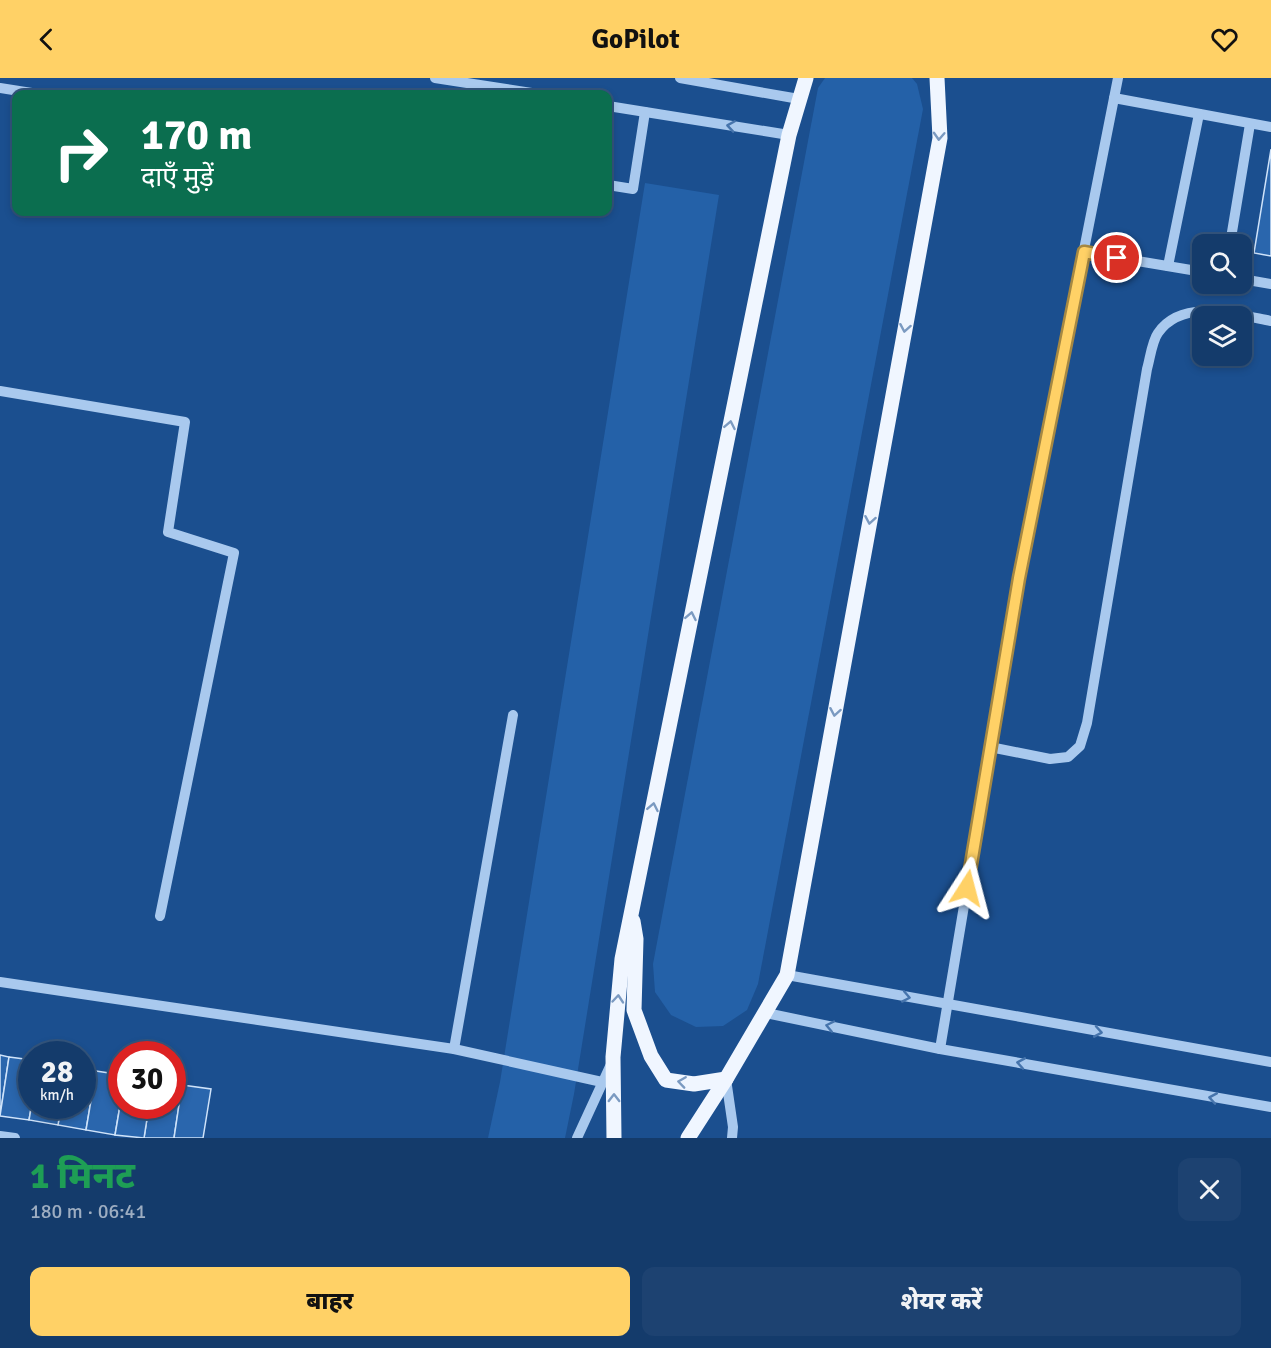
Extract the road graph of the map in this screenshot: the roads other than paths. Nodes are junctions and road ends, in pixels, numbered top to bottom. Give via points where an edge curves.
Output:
1 (435, 78) edge
2 (680, 78) edge
3 (938, 78) edge
4 (1118, 78) edge
5 (803, 85) edge
6 (512, 90) edge
7 (1114, 98) junction
8 (612, 107) edge
9 (645, 112) junction
10 (1198, 114) junction
11 (1250, 123) junction
12 (1271, 127) edge
13 (789, 135) junction
14 (612, 186) edge
15 (1232, 234) edge
16 (1084, 252) junction
17 (1168, 267) junction
18 (1192, 270) edge
19 (1252, 281) edge
20 (1271, 284) edge
21 (1271, 321) edge
22 (0, 392) edge
23 (513, 715) dead end
24 (990, 747) junction
25 (631, 914) junction
26 (160, 916) dead end
27 (787, 975) junction
28 (0, 982) edge
29 (948, 1005) junction
30 (766, 1012) junction
31 (454, 1049) junction
32 (940, 1049) junction
33 (613, 1057) junction
34 (1271, 1062) edge
35 (726, 1079) junction
36 (602, 1082) junction
37 (1271, 1107) edge
38 (0, 1136) edge
39 (15, 1138) edge
40 (578, 1138) edge
41 (614, 1138) edge
42 (688, 1138) edge
43 (732, 1138) edge

1 - 6 street
2 - 5 street
3 -> 27 main road via 940,138
4 - 7 street
5 - 13 main road
7 - 10 street
7 - 16 street
8 - 9 street
13 -> 9 street
9 - 14 street via 633,189
10 - 11 street
10 - 17 street
11 - 12 street
11 - 15 street
25 -> 13 main road
16 - 17 street
16 - 24 street via 1019,578
17 - 18 street
19 - 20 street
21 - 24 street via 1201,310 1172,318 1156,335 1080,746 1068,757 1050,759
22 - 26 street via 185,422 168,532 234,553
23 - 31 street
24 - 29 street
33 -> 25 main road via 622,959
35 -> 25 main road via 694,1084 666,1080 651,1056 634,1010 636,939
27 -> 29 street
27 - 30 main road
28 - 31 street
29 - 32 street
29 -> 34 street
32 -> 30 street
30 - 35 main road
31 - 36 street
37 -> 32 street
33 - 36 street
41 -> 33 main road
35 - 42 main road
35 - 43 street
36 - 40 street
38 - 39 street

